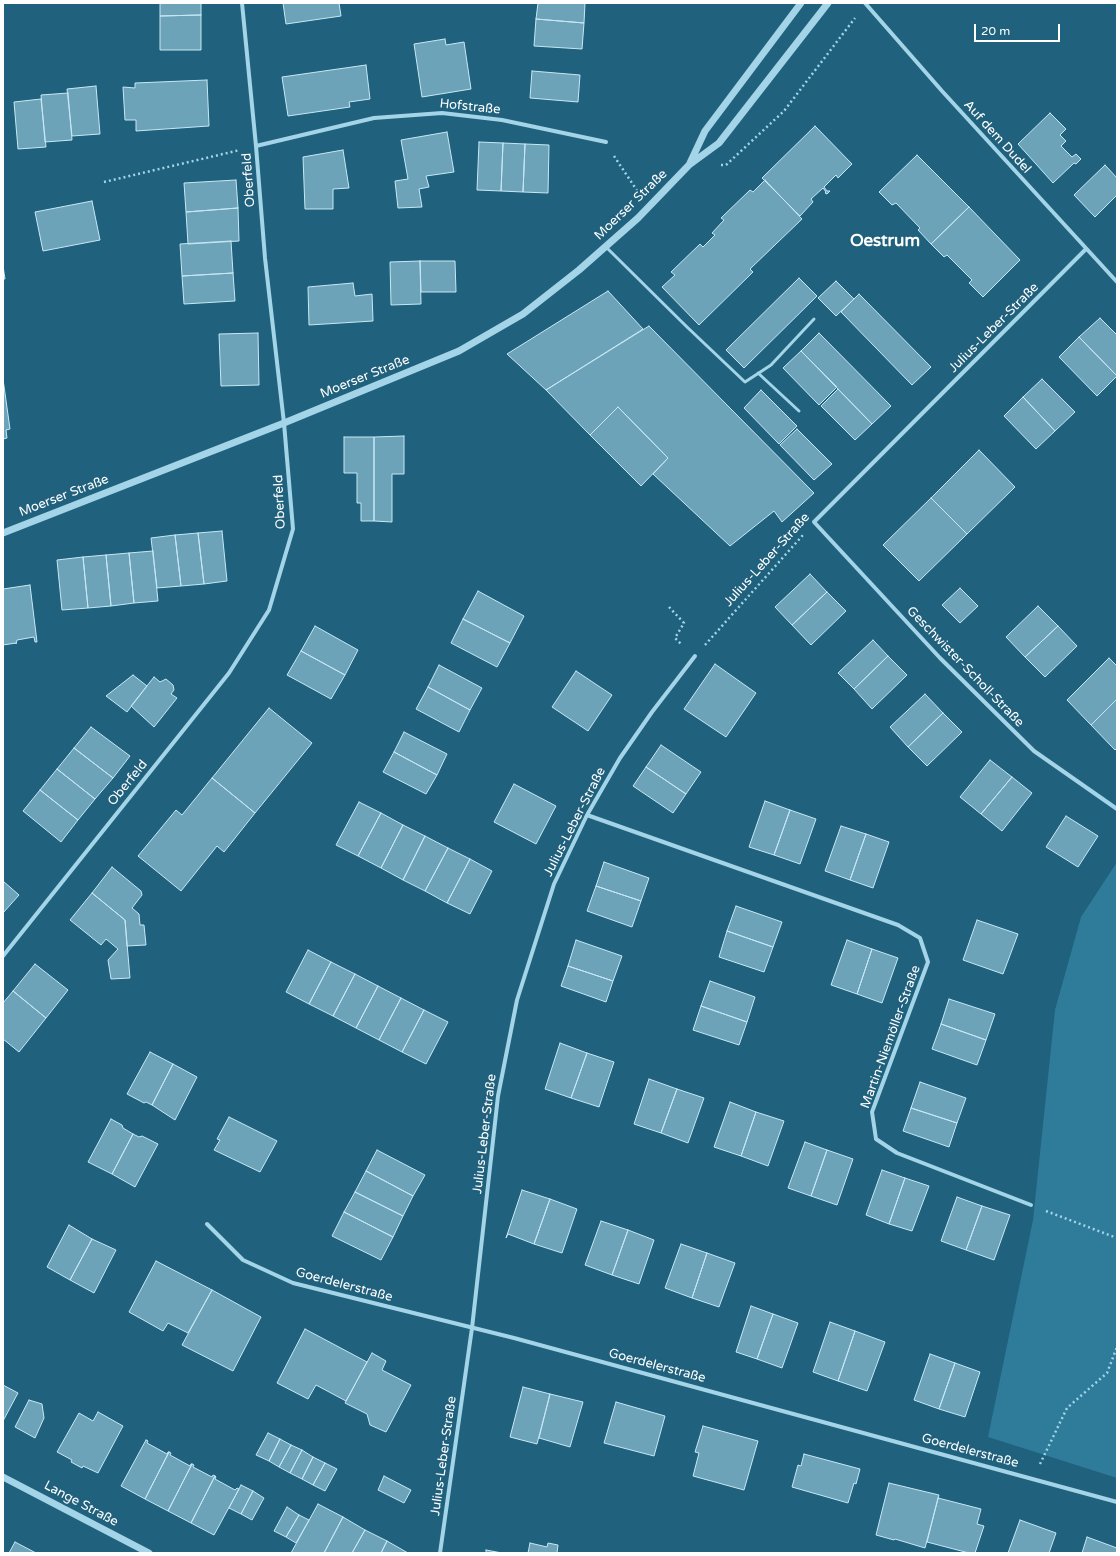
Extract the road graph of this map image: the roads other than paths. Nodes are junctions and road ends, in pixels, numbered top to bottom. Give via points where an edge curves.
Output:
1 (242, 3) edge
2 (801, 3) edge
3 (828, 3) edge
4 (866, 3) edge
5 (606, 142) road end
6 (256, 146) junction
7 (689, 165) junction
8 (606, 246) junction
9 (1086, 249) junction
10 (1117, 282) edge
11 (814, 319) dead end
12 (758, 373) junction
13 (799, 411) dead end
14 (284, 423) junction
15 (814, 522) joint
16 (3, 533) edge
17 (695, 656) road end
18 (1117, 808) edge
19 (587, 815) junction
20 (3, 956) edge
21 (1031, 1205) road end
22 (207, 1224) dead end
23 (472, 1328) junction
24 (3, 1477) edge
25 (1117, 1502) edge
26 (149, 1553) edge
27 (440, 1553) edge

1 - 6 street, Oberfeld
2 - 7 street, Moerser Straße via 705,131
3 - 7 street, Moerser Straße via 719,143
4 - 9 street, Auf dem Dudel via 942,91
5 - 6 street, Hofstraße via 502,120 442,113 374,118
6 - 14 street, Oberfeld via 265,258
7 - 8 street, Moerser Straße
8 - 12 lane via 745,382
8 - 14 street, Moerser Straße via 580,270 523,314 460,351
9 - 10 street, Auf dem Dudel
9 - 15 street, Julius-Leber-Straße
11 - 12 lane via 770,365
12 - 13 lane
14 - 16 street, Moerser Straße
14 - 20 street, Oberfeld via 293,528 269,610 228,673
15 - 18 street, Geschwister-Scholl-Straße via 940,658 1034,751
17 - 19 street, Julius-Leber-Straße via 620,758
19 - 21 street, Martin-Niemöller-Straße via 898,924 920,938 928,962 872,1112 876,1139 897,1153
19 - 23 street, Julius-Leber-Straße via 554,884 517,1000 498,1096
22 - 23 street, Goerdelerstraße via 242,1260 293,1283
23 - 25 street, Goerdelerstraße
23 - 27 street, Julius-Leber-Straße
24 - 26 street, Lange Straße

